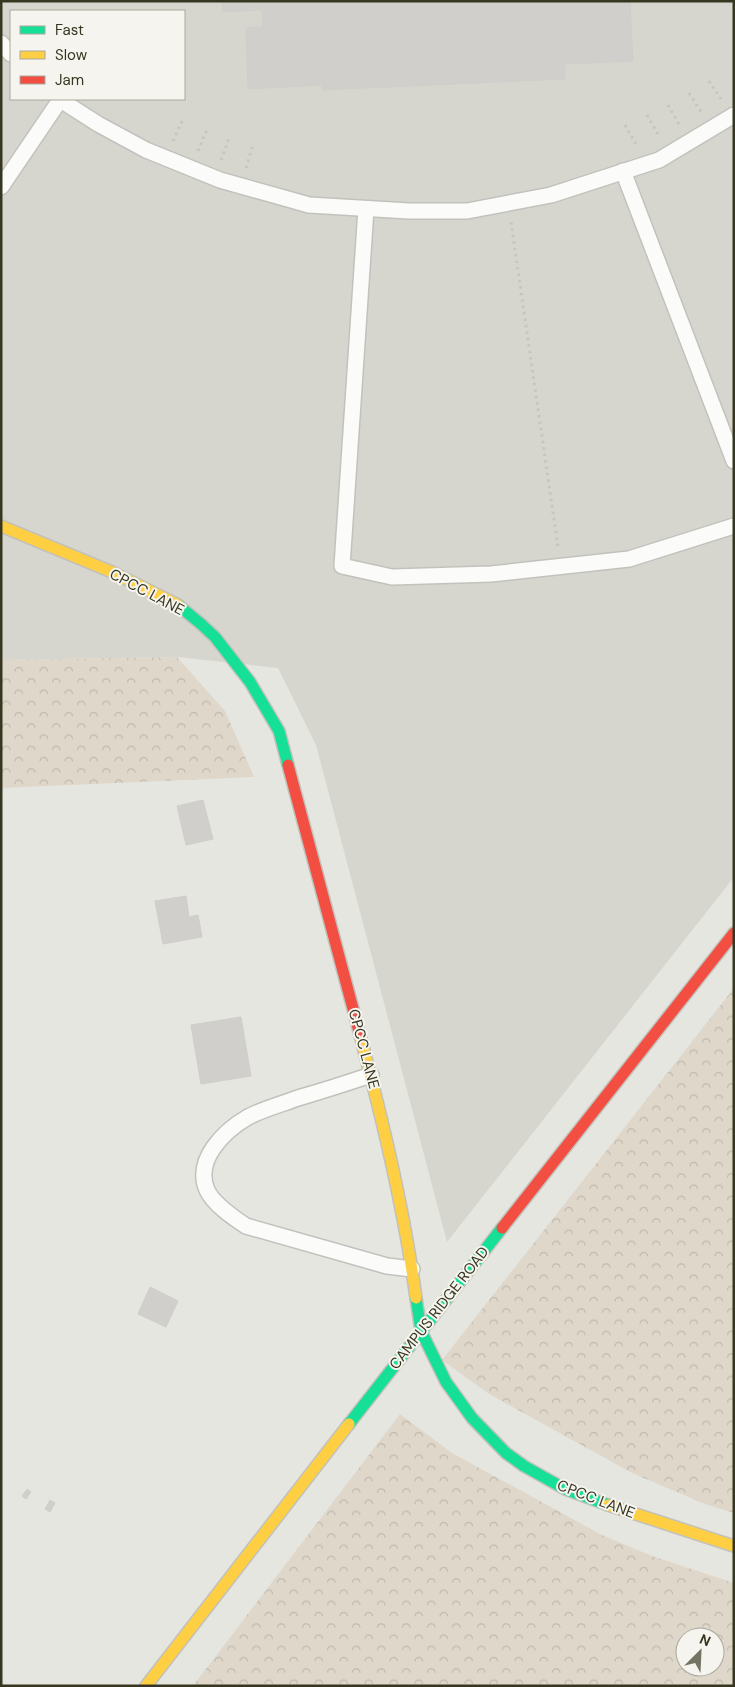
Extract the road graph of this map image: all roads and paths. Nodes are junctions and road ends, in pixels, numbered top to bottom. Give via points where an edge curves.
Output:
1 (1, 43) edge
2 (10, 53) edge
3 (60, 100) edge
4 (734, 116) edge
5 (184, 117) dead end
6 (230, 136) dead end
7 (166, 158) junction
8 (623, 171) junction
9 (215, 177) junction
10 (1, 187) edge
11 (366, 209) junction
12 (511, 218) dead end
13 (734, 461) edge
14 (1, 526) edge
15 (734, 526) edge
16 (560, 566) junction
17 (734, 933) edge
18 (371, 1075) junction
19 (412, 1269) junction
20 (421, 1331) junction
21 (734, 1546) edge
22 (146, 1686) edge

1 - 2 lane
3 - 7 lane via 98,124
3 - 10 lane
4 - 8 lane via 659,160
5 - 7 path
6 - 9 path
7 - 9 lane
8 - 11 lane via 551,195 467,211
8 - 13 lane
9 - 11 lane via 309,205
11 - 16 lane via 342,566 392,577 491,574
12 - 16 path
14 - 18 street, CPCC LANE via 155,592 186,611 236,662 261,698 278,731
15 - 16 lane via 629,559
17 - 20 street, CAMPUS RIDGE ROAD
18 - 19 street, CPCC LANE via 386,1129
18 - 19 lane via 248,1117 226,1134 210,1153 203,1173 207,1191 226,1214 246,1226 387,1266
19 - 20 street, CPCC LANE
20 - 21 street, CPCC LANE via 446,1382 472,1418 506,1453 524,1466 565,1489 601,1503
20 - 22 street, CAMPUS RIDGE ROAD

